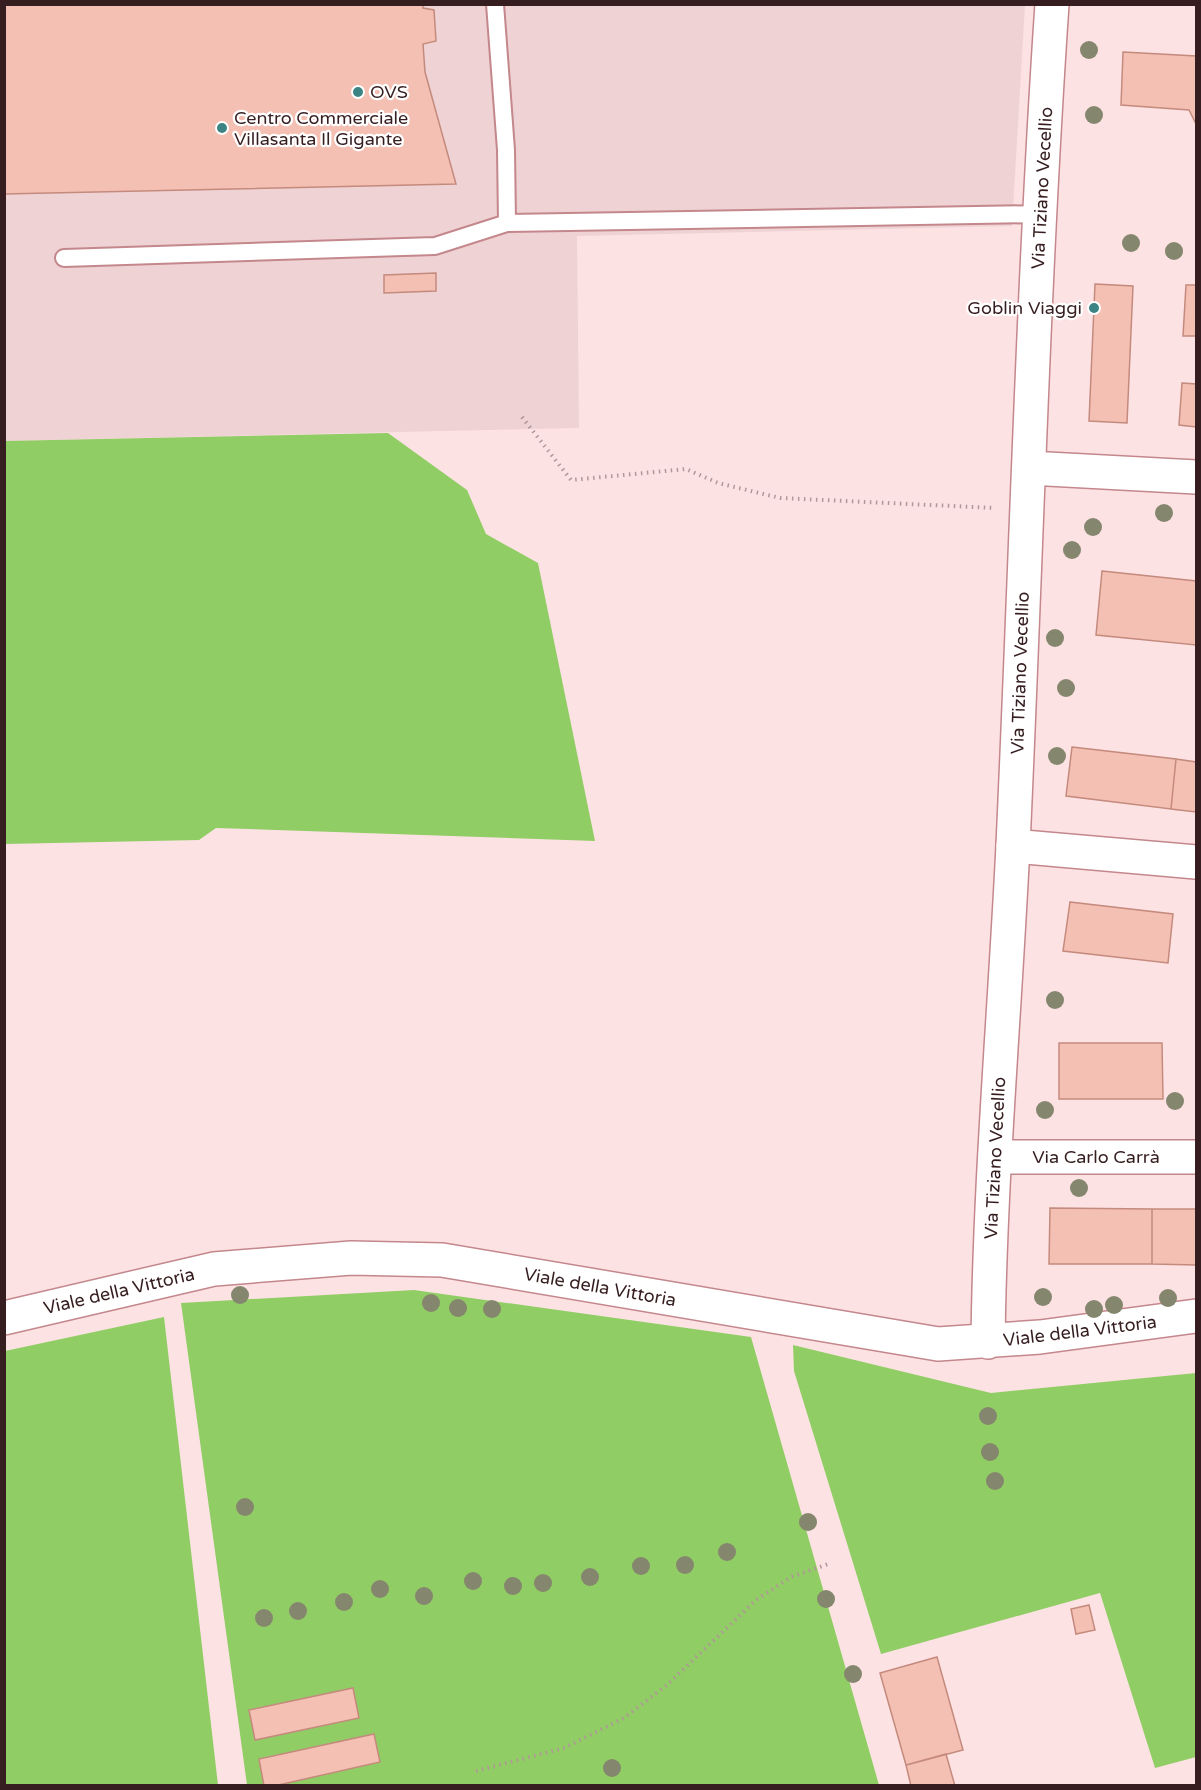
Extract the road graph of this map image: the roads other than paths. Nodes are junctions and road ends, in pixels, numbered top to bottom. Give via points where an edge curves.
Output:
1 (495, 4) edge
2 (1052, 4) edge
3 (1040, 214) junction
4 (507, 223) junction
5 (64, 258) dead end
6 (1029, 468) junction
7 (1197, 477) edge
8 (1013, 846) junction
9 (1197, 862) edge
10 (1197, 1156) edge
11 (994, 1157) junction
12 (1197, 1316) edge
13 (4, 1318) edge
14 (988, 1342) junction

1 - 4 lane
2 - 3 street, Via Tiziano Vecellio
3 - 4 lane
3 - 6 street, Via Tiziano Vecellio
4 - 5 lane via 435,246
6 - 7 street
6 - 8 street, Via Tiziano Vecellio
8 - 9 street
8 - 11 street, Via Tiziano Vecellio
10 - 11 street, Via Carlo Carrà
11 - 14 street, Via Tiziano Vecellio
12 - 14 street, Viale della Vittoria
13 - 14 street, Viale della Vittoria via 214,1269 351,1258 442,1260 938,1344

